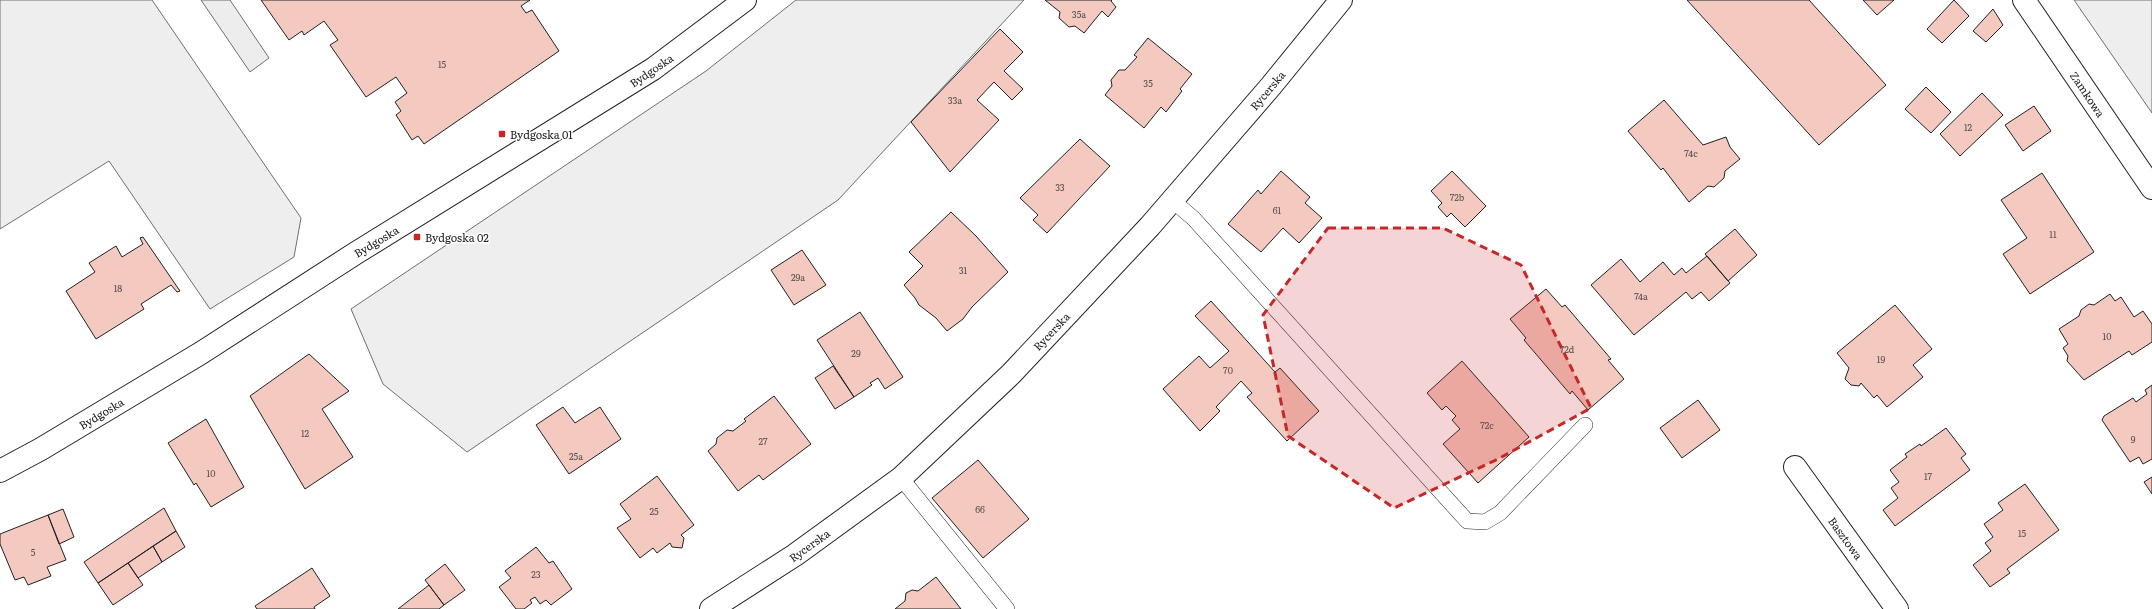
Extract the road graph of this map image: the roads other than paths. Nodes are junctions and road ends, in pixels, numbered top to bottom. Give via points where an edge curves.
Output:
1 (1341, 0) edge
2 (2024, 0) edge
3 (742, 1) edge
4 (2152, 188) edge
5 (1172, 200) junction
6 (1585, 425) dead end
7 (1795, 467) dead end
8 (0, 471) edge
9 (901, 478) junction
10 (712, 609) edge
11 (1007, 609) edge
12 (1897, 609) edge

1 - 5 street, Rycerska via 1271,86
2 - 4 street, Zamkowa
3 - 8 street, Bydgoska via 654,69 356,253 201,353
5 - 6 lane via 1194,220 1467,521 1486,522 1500,513
5 - 9 street, Rycerska via 1011,374
7 - 12 street, Basztowa
9 - 10 street, Rycerska via 795,556
9 - 11 lane

